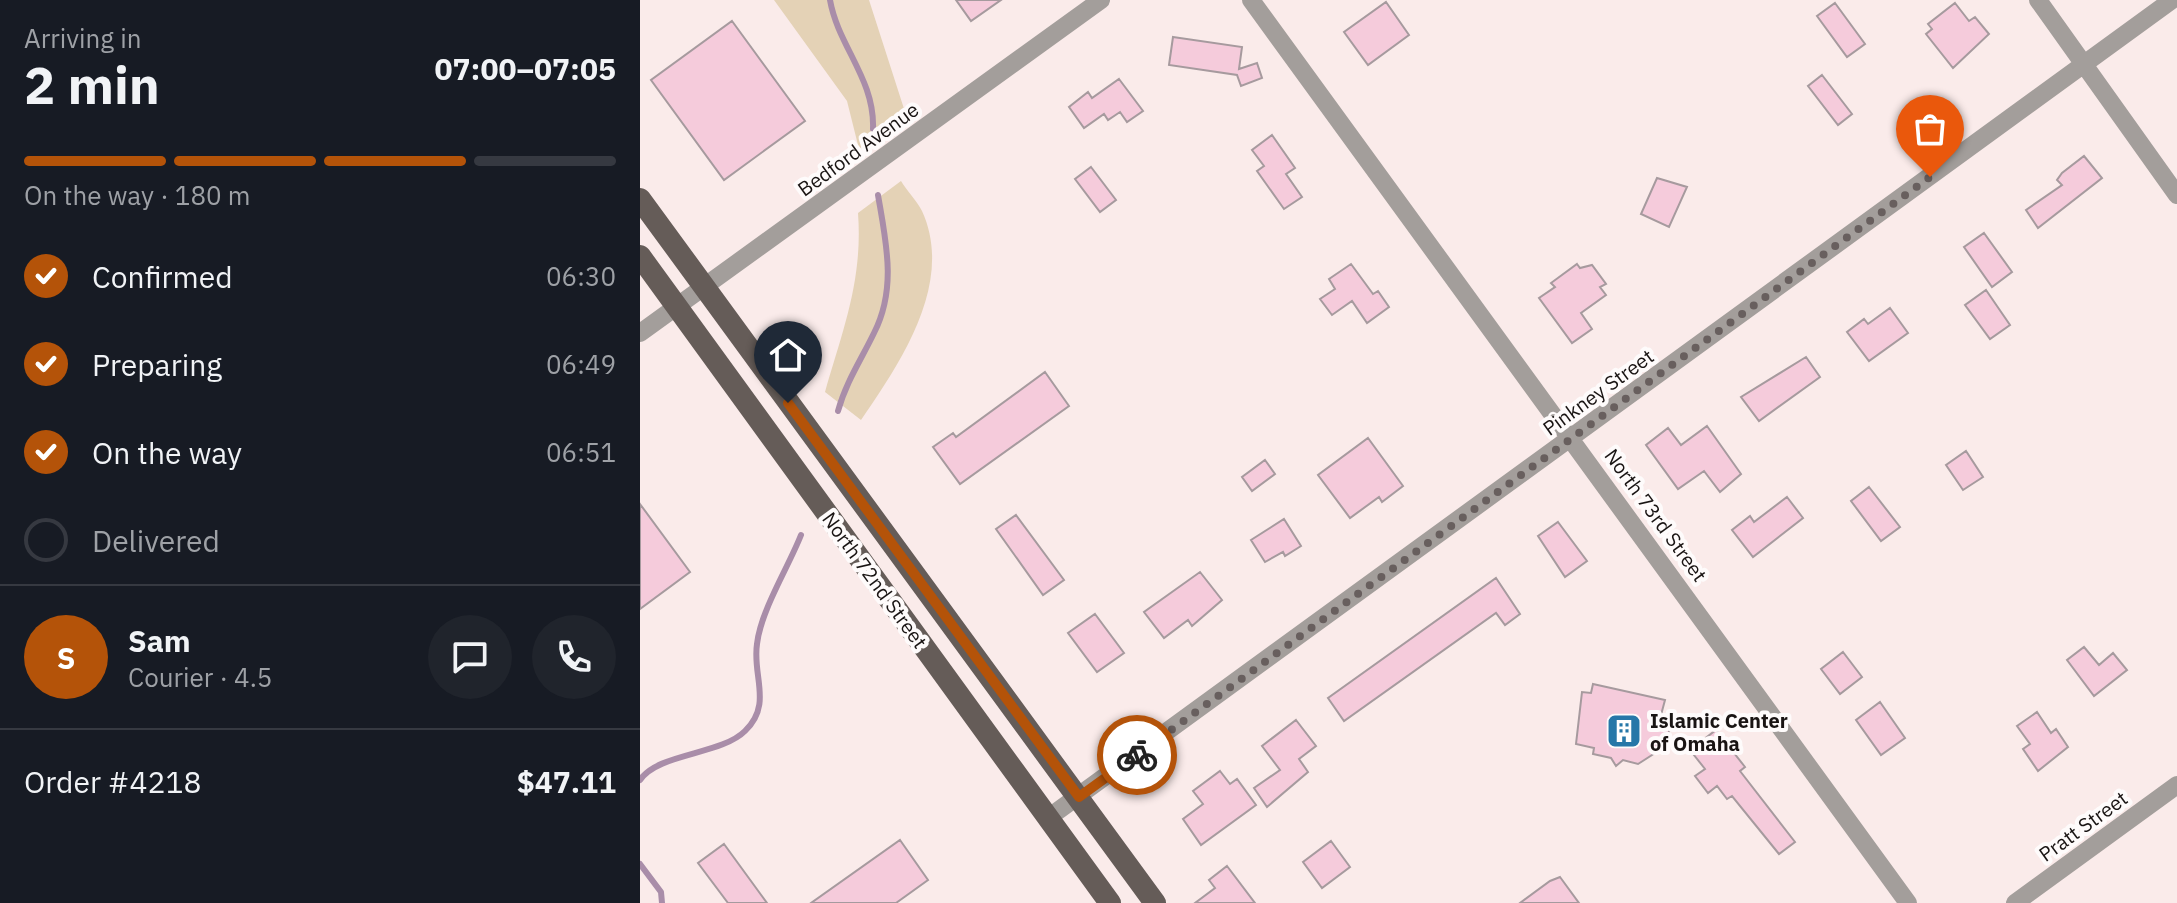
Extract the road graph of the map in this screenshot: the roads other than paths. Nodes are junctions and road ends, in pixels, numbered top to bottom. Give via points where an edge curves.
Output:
1 (1101, 0) edge
2 (1251, 0) edge
3 (2038, 0) edge
4 (2172, 0) edge
5 (2083, 65) junction
6 (2177, 195) edge
7 (640, 199) edge
8 (640, 256) edge
9 (704, 288) junction
10 (677, 306) junction
11 (640, 333) edge
12 (1572, 437) junction
13 (2177, 785) edge
14 (1079, 797) junction
15 (1048, 818) junction
16 (1110, 903) edge
17 (1155, 903) edge
18 (1908, 903) edge
19 (2015, 903) edge

1 - 9 street, Bedford Avenue
2 - 12 street, North 73rd Street
3 - 5 street
4 - 5 street, Pinkney Street
5 - 6 street
5 - 12 street, Pinkney Street
7 - 9 main road, North 72nd Street
8 - 10 main road, North 72nd Street
9 - 10 street, Bedford Avenue
9 - 14 main road, North 72nd Street
10 - 11 street, Bedford Avenue
10 - 15 main road, North 72nd Street
12 - 14 street, Pinkney Street
12 - 18 street, North 73rd Street
13 - 19 street, Pratt Street
14 - 15 street, Pinkney Street
14 - 17 main road, North 72nd Street
15 - 16 main road, North 72nd Street

